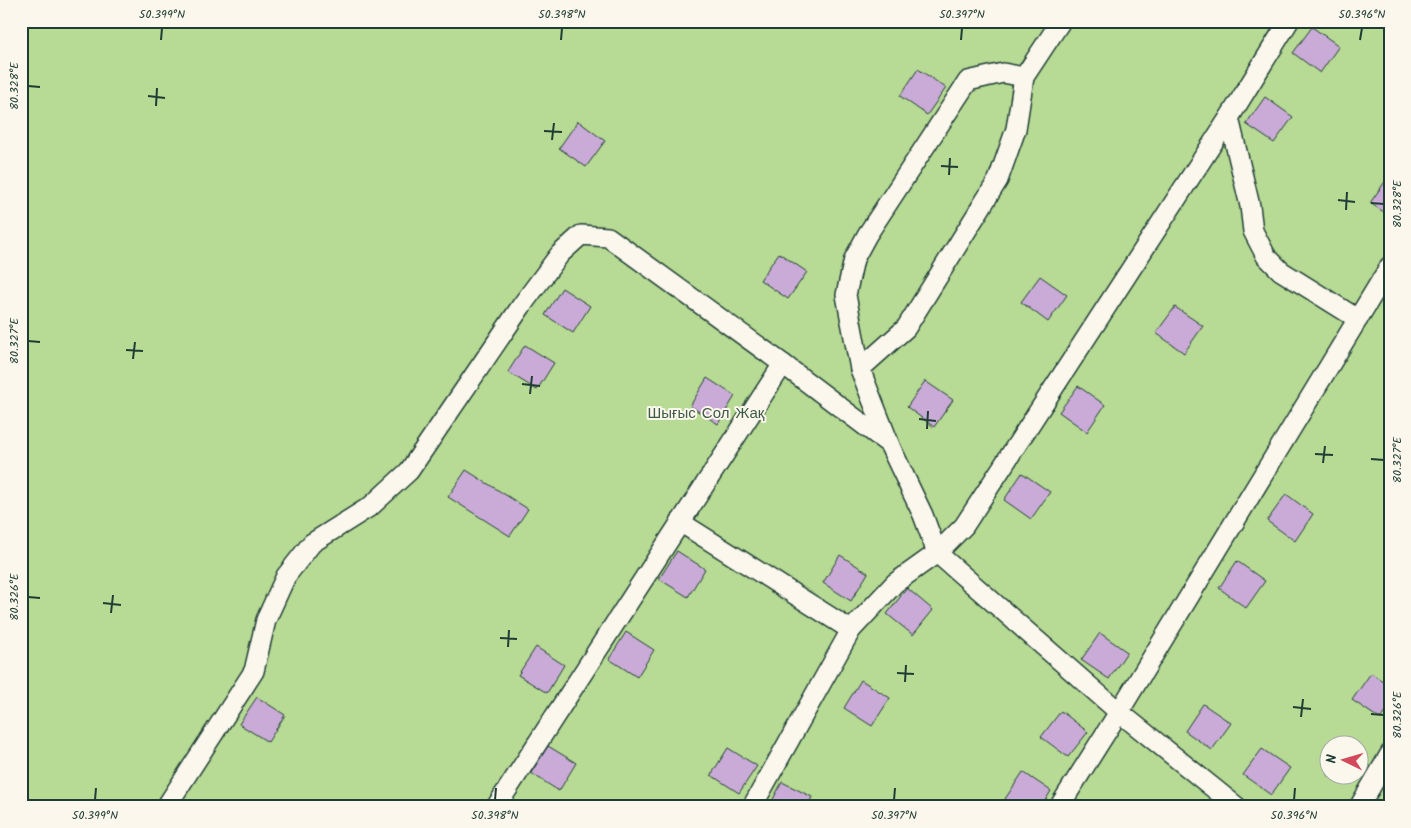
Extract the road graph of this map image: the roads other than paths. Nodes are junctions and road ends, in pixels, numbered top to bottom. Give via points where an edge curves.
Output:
1 (1061, 21) edge
2 (1289, 21) edge
3 (1024, 77) junction
4 (1228, 118) junction
5 (1390, 266) edge
6 (1358, 319) junction
7 (783, 364) junction
8 (860, 369) junction
9 (890, 444) junction
10 (680, 522) junction
11 (937, 552) junction
12 (851, 630) junction
13 (1119, 712) junction
14 (1390, 754) edge
15 (166, 807) edge
16 (496, 807) edge
17 (752, 807) edge
18 (1059, 807) edge
19 (1237, 807) edge
20 (1359, 807) edge

1 - 3 street
2 - 4 street
3 - 8 street via 1016,129 998,180 906,328
3 - 8 street via 1003,73 968,81 867,235 854,259 846,295
4 - 6 street via 1253,231 1266,256 1281,271
4 - 11 street via 964,526
5 - 6 street
6 - 13 street
7 - 9 street
7 - 10 street
7 - 15 street via 608,237 581,235 560,254 522,305 409,470 371,506 312,543 286,576 266,620 254,671
8 - 9 street
9 - 11 street
10 - 12 street
10 - 16 street
11 - 12 street via 895,583
11 - 13 street
12 - 17 street
13 - 18 street
13 - 19 street
14 - 20 street

